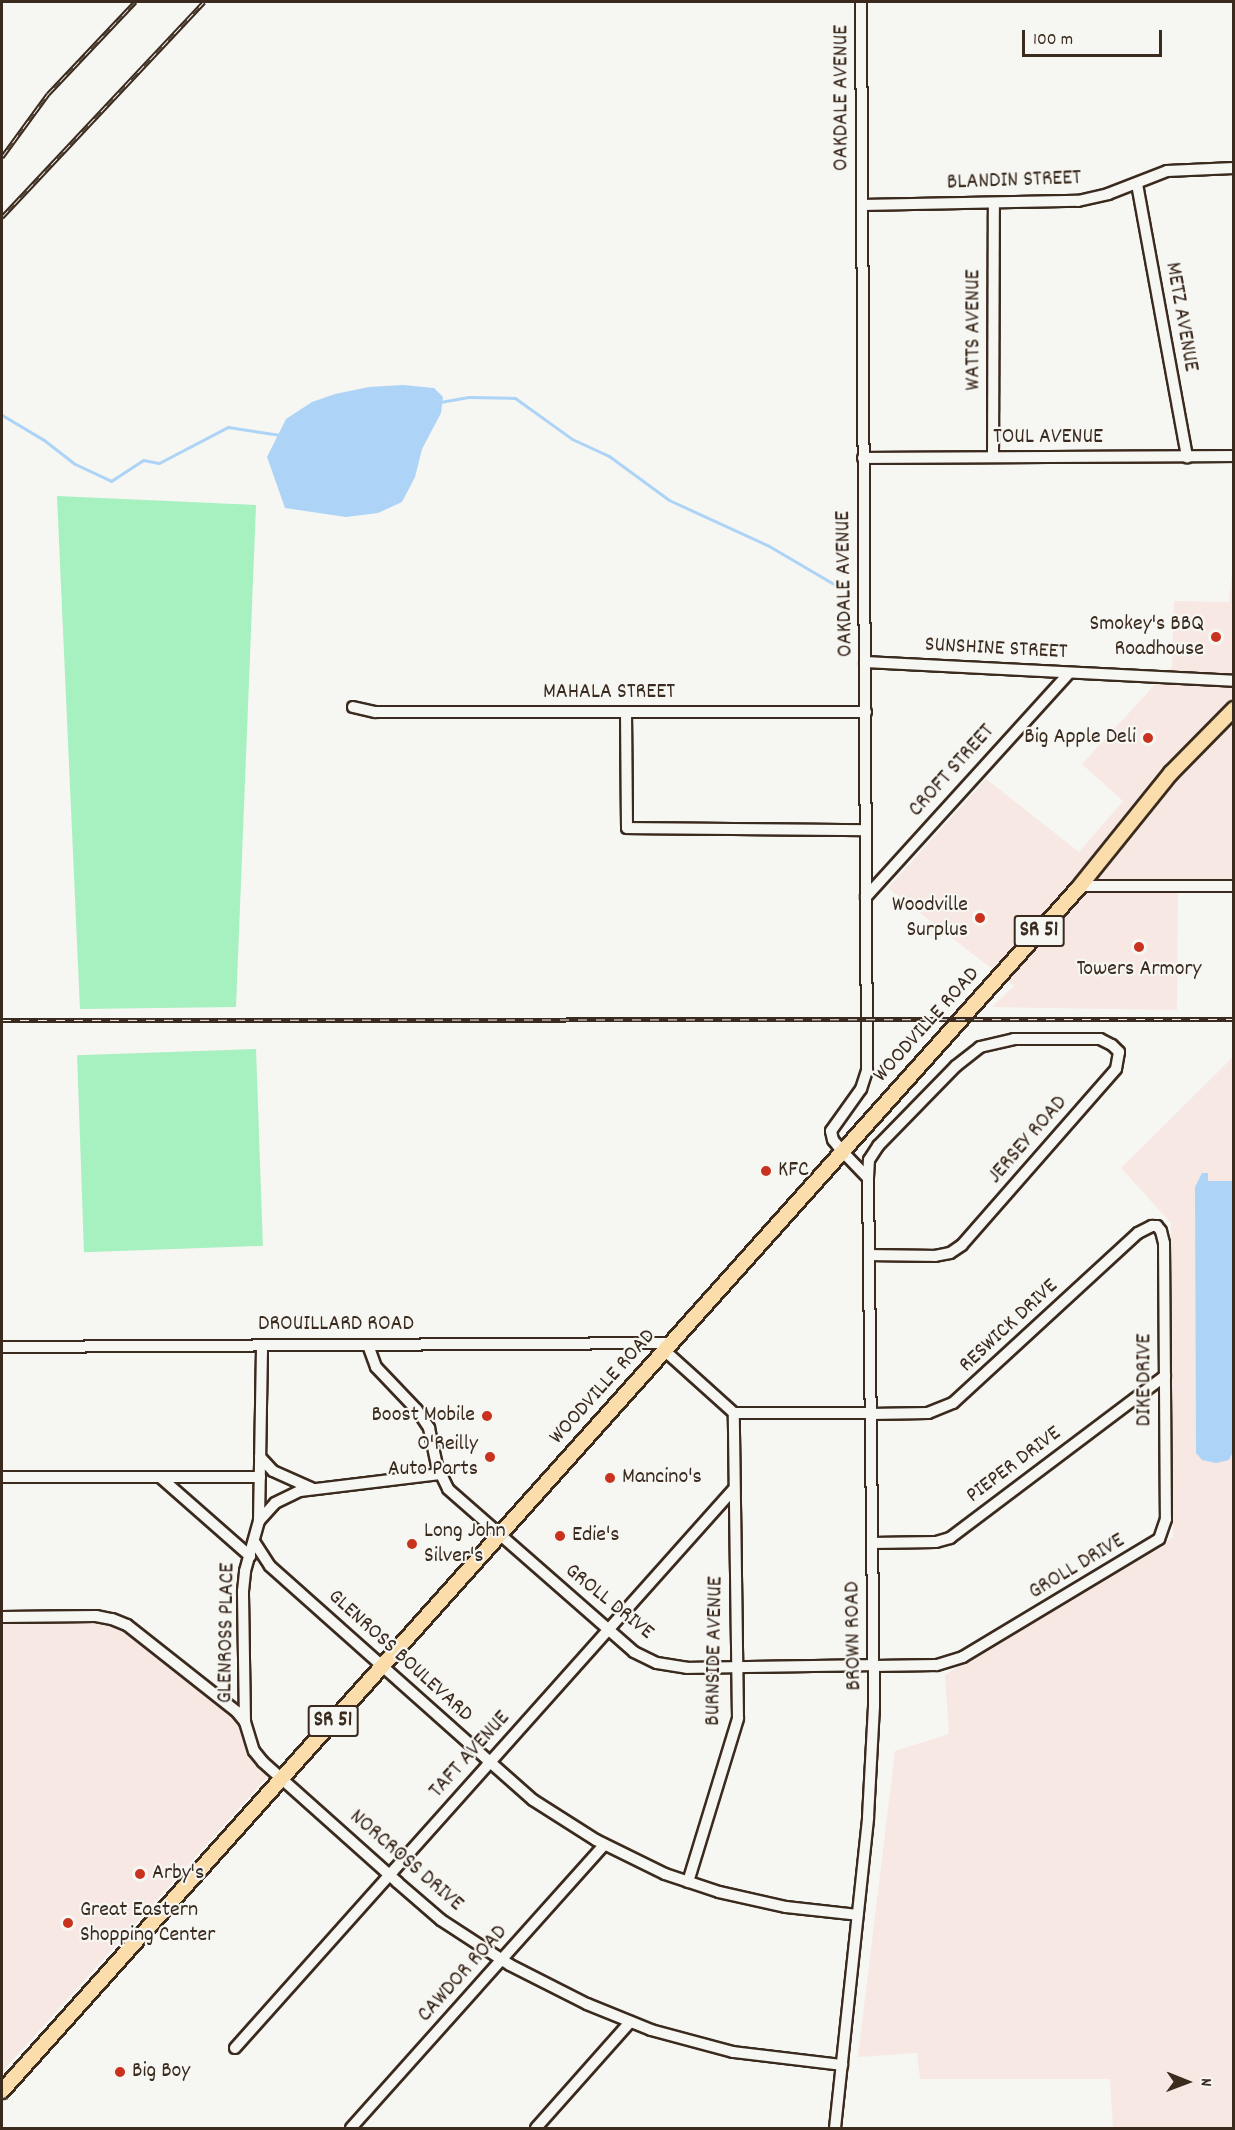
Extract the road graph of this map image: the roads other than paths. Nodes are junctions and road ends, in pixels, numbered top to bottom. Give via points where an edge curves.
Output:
1 (861, 2) edge
2 (1233, 168) edge
3 (1137, 184) junction
4 (994, 203) junction
5 (862, 205) junction
6 (1233, 456) edge
7 (1186, 457) junction
8 (863, 458) junction
9 (993, 458) junction
10 (865, 662) junction
11 (1069, 673) junction
12 (1233, 681) edge
13 (353, 707) dead end
14 (1233, 709) edge
15 (626, 712) junction
16 (866, 712) junction
17 (866, 830) junction
18 (1080, 886) junction
19 (1233, 886) edge
20 (866, 897) junction
21 (842, 1151) junction
22 (868, 1178) junction
23 (1157, 1226) joint
24 (871, 1255) junction
25 (262, 1345) junction
26 (368, 1345) junction
27 (667, 1346) junction
28 (2, 1347) edge
29 (1165, 1376) junction
30 (734, 1413) junction
31 (870, 1413) junction
32 (260, 1457) junction
33 (440, 1474) junction
34 (2, 1477) edge
35 (160, 1477) junction
36 (260, 1477) junction
37 (311, 1488) junction
38 (734, 1489) junction
39 (259, 1521) junction
40 (1162, 1534) joint
41 (499, 1535) junction
42 (255, 1543) junction
43 (872, 1543) junction
44 (250, 1556) junction
45 (2, 1617) edge
46 (608, 1630) junction
47 (382, 1666) junction
48 (874, 1666) junction
49 (737, 1667) junction
50 (245, 1722) junction
51 (490, 1762) junction
52 (281, 1778) junction
53 (604, 1845) junction
54 (390, 1875) junction
55 (688, 1882) junction
56 (858, 1915) junction
57 (501, 1960) junction
58 (630, 2022) junction
59 (235, 2048) dead end
60 (842, 2065) junction
61 (2, 2091) edge
62 (351, 2128) edge
63 (536, 2128) edge
64 (835, 2128) edge

1 - 5 street, OAKDALE AVENUE
2 - 3 street, BLANDIN STREET via 1176,170
3 - 4 street, BLANDIN STREET via 1078,201
3 - 7 street, METZ AVENUE
4 - 5 street, BLANDIN STREET
4 - 9 street, WATTS AVENUE
5 - 8 street, OAKDALE AVENUE
6 - 7 street, TOUL AVENUE
7 - 9 street, TOUL AVENUE
8 - 9 street, TOUL AVENUE
8 - 10 street, OAKDALE AVENUE
10 - 11 street, SUNSHINE STREET
10 - 16 street, OAKDALE AVENUE
11 - 12 street, SUNSHINE STREET
11 - 20 street, CROFT STREET
13 - 15 street, MAHALA STREET via 375,712
14 - 18 main road, WOODVILLE ROAD / SR 51 via 1171,774
15 - 16 street, MAHALA STREET
15 - 17 street via 627,828
16 - 17 street, OAKDALE AVENUE
17 - 20 street, OAKDALE AVENUE
18 - 19 street
18 - 21 main road, WOODVILLE ROAD / SR 51
20 - 21 street, OAKDALE AVENUE via 866,1080 831,1131
21 - 22 street
21 - 27 main road, WOODVILLE ROAD / SR 51
22 - 24 street, BROWN ROAD
22 - 24 street, JERSEY ROAD via 872,1153 970,1053 994,1042 1037,1039 1106,1041 1119,1052 1119,1063 1109,1078 962,1245 935,1256
23 - 29 street, DIKE DRIVE via 1164,1243
23 - 31 street, RESWICK DRIVE via 1138,1233 953,1403 928,1413
24 - 31 street, BROWN ROAD
25 - 26 street, DROUILLARD ROAD
25 - 28 street, DROUILLARD ROAD
25 - 32 street
26 - 27 street, DROUILLARD ROAD
26 - 33 street, GROLL DRIVE via 376,1367 429,1428
27 - 30 street
27 - 41 main road, WOODVILLE ROAD / SR 51
29 - 40 street, DIKE DRIVE via 1166,1520
29 - 43 street, PIEPER DRIVE via 950,1538 936,1542
30 - 31 street, RESWICK DRIVE
30 - 38 street, BURNSIDE AVENUE
31 - 43 street, BROWN ROAD
32 - 36 street
32 - 37 street via 273,1471
33 - 37 street
33 - 41 street, GROLL DRIVE via 448,1489
34 - 35 street
35 - 36 street
35 - 44 street, GLENROSS PLACE
36 - 39 street
37 - 39 street via 285,1497
38 - 46 street, TAFT AVENUE
38 - 49 street, BURNSIDE AVENUE
39 - 42 street
40 - 48 street, GROLL DRIVE via 1149,1547 963,1657 936,1665
41 - 46 street, GROLL DRIVE
41 - 47 main road, WOODVILLE ROAD / SR 51
42 - 44 street
42 - 47 street, GLENROSS BOULEVARD via 270,1566
43 - 48 street, BROWN ROAD
44 - 50 street, GLENROSS PLACE via 243,1591
45 - 50 street, NORCROSS DRIVE via 112,1618 127,1625
46 - 49 street, GROLL DRIVE via 630,1650 657,1663 687,1668
46 - 51 street, TAFT AVENUE
47 - 51 street, GLENROSS BOULEVARD
47 - 52 main road, WOODVILLE ROAD / SR 51
48 - 49 street, GROLL DRIVE
48 - 56 street, BROWN ROAD via 871,1787
49 - 55 street, BURNSIDE AVENUE via 737,1724
50 - 52 street, NORCROSS DRIVE via 254,1751
51 - 53 street, GLENROSS BOULEVARD via 533,1800
51 - 54 street, TAFT AVENUE
52 - 54 street, NORCROSS DRIVE
52 - 61 main road, WOODVILLE ROAD / SR 51
53 - 55 street, GLENROSS BOULEVARD
53 - 57 street, CAWDOR ROAD
54 - 57 street, NORCROSS DRIVE via 441,1920
54 - 59 street, TAFT AVENUE
55 - 56 street, GLENROSS BOULEVARD via 771,1905
56 - 60 street, BROWN ROAD
57 - 58 street, NORCROSS DRIVE
57 - 62 street, CAWDOR ROAD
58 - 60 street, NORCROSS DRIVE via 733,2052
58 - 63 street
60 - 64 street, BROWN ROAD

